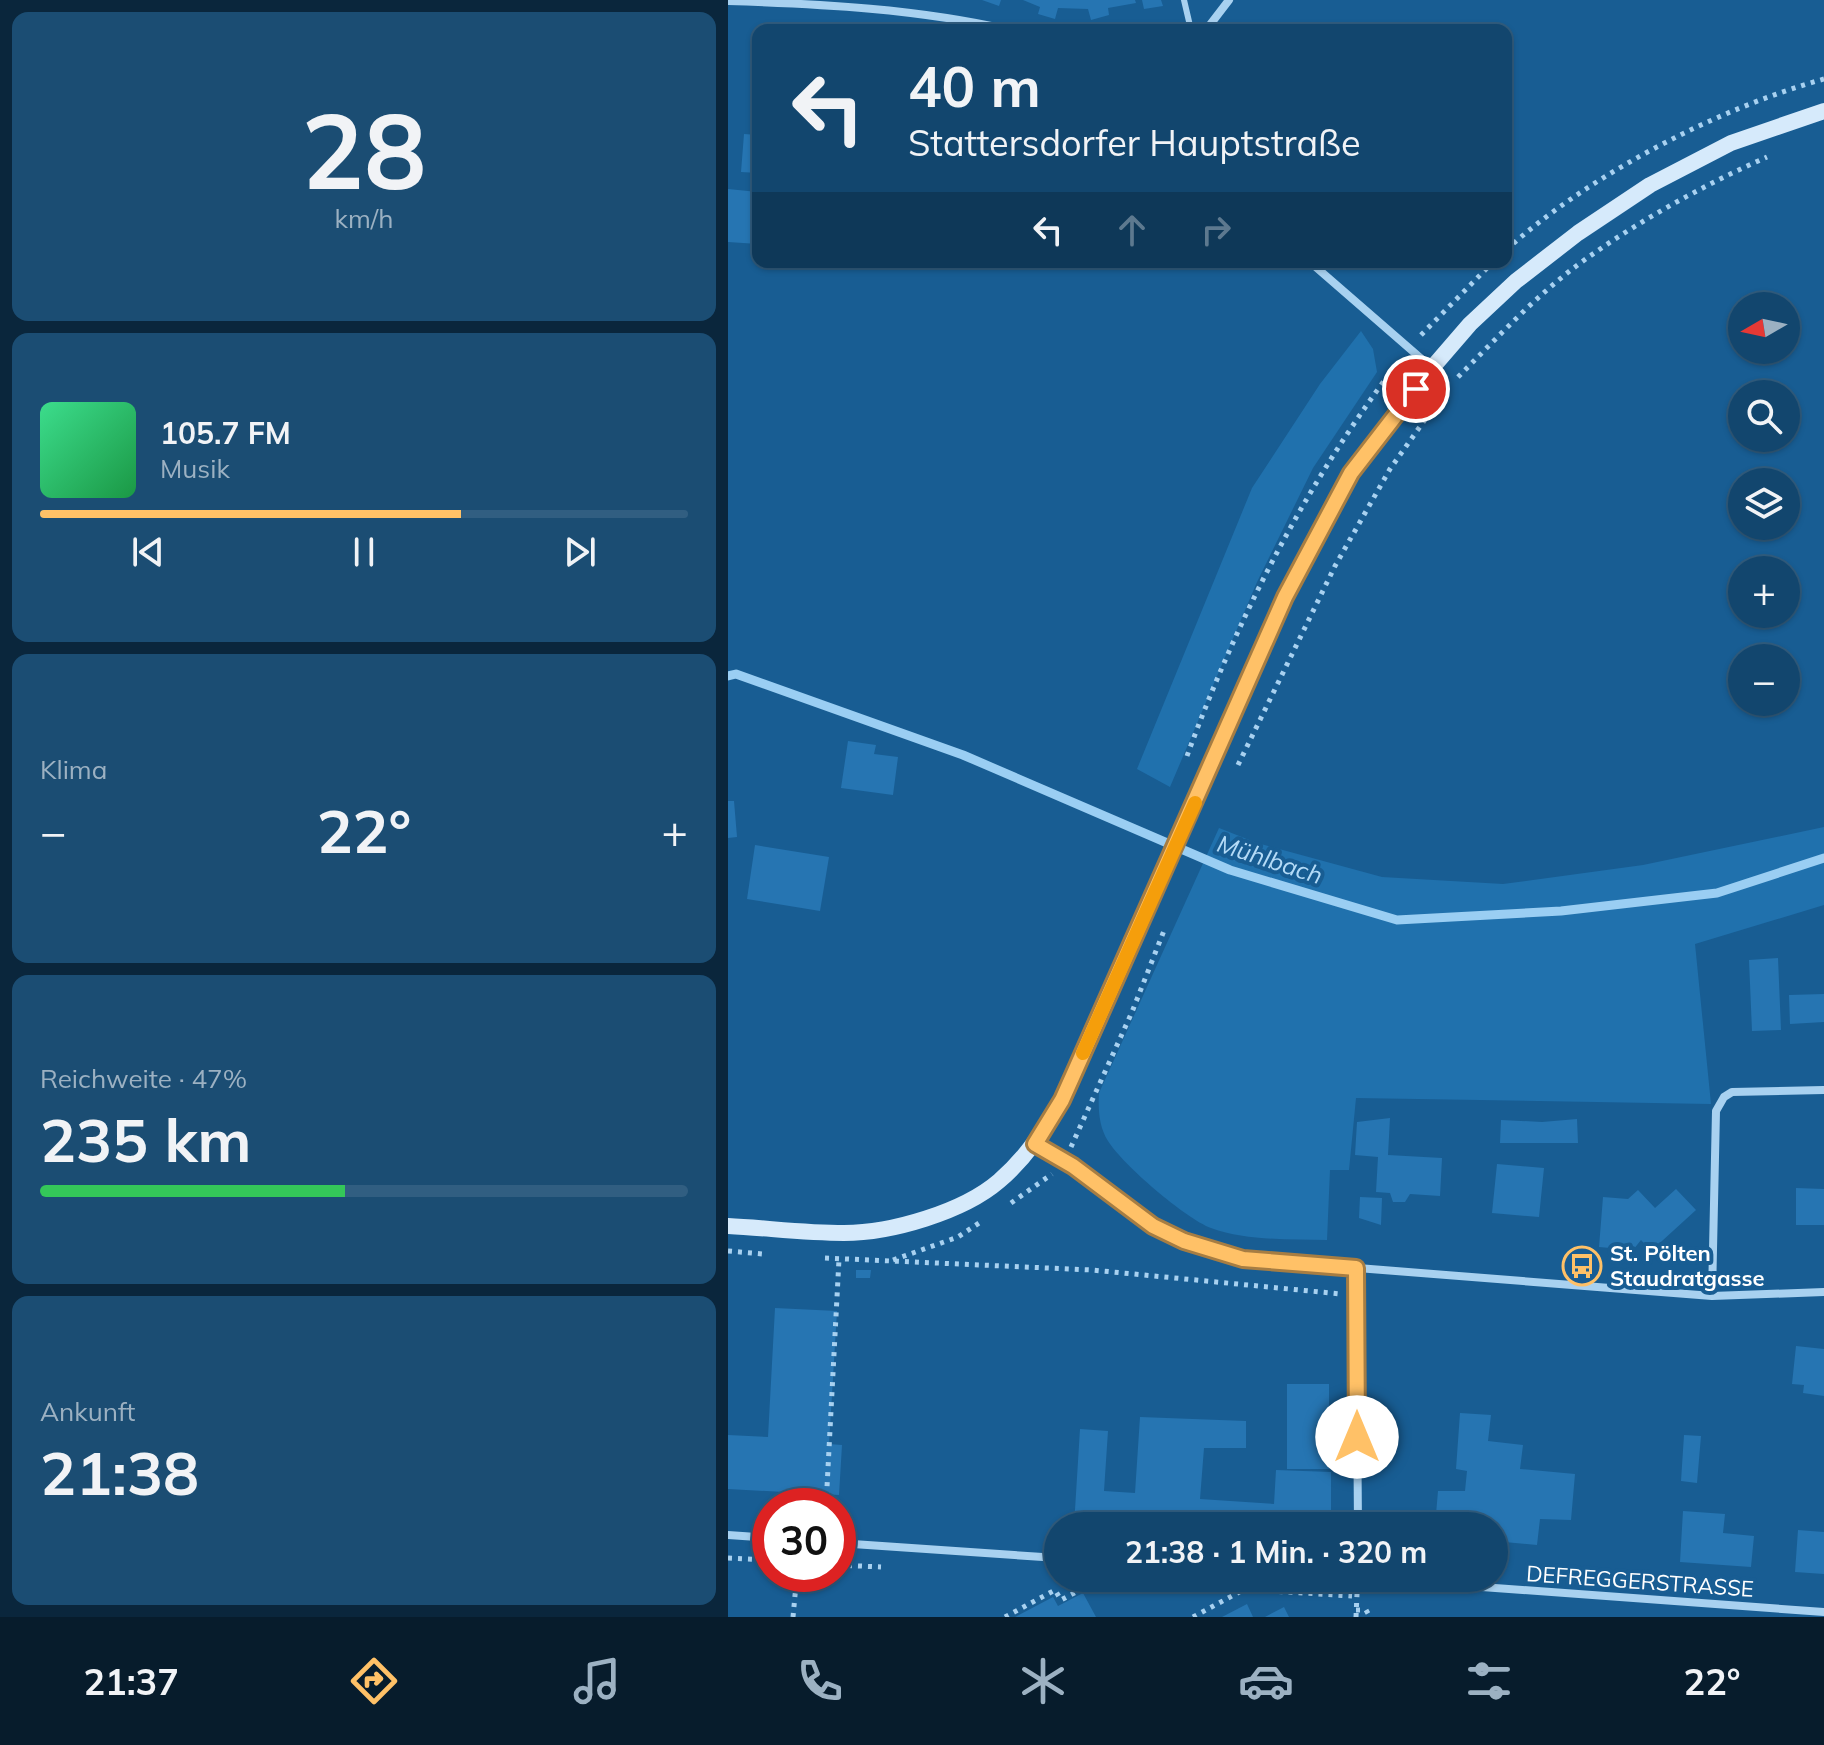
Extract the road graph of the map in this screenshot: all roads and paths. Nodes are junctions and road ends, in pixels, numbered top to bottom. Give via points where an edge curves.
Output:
1 (1184, 0) edge
2 (1229, 0) edge
3 (728, 1) edge
4 (984, 24) edge
5 (1190, 24) edge
6 (1211, 24) edge
7 (1824, 111) edge
8 (1776, 154) dead end
9 (1317, 268) edge
10 (1487, 268) edge
11 (1409, 348) junction
12 (1432, 368) junction
13 (1451, 383) dead end
14 (1443, 395) dead end
15 (1231, 779) dead end
16 (1154, 896) junction
17 (1824, 1090) edge
18 (1035, 1144) junction
19 (1064, 1162) junction
20 (728, 1226) edge
21 (839, 1259) dead end
22 (889, 1262) dead end
23 (1356, 1268) junction
24 (1824, 1292) edge
25 (1357, 1295) junction
26 (1712, 1296) junction
27 (827, 1488) edge
28 (1358, 1512) edge
29 (728, 1535) edge
30 (752, 1537) edge
31 (856, 1544) edge
32 (1044, 1557) edge
33 (728, 1558) edge
34 (752, 1559) edge
35 (856, 1566) edge
36 (885, 1567) dead end
37 (1508, 1589) edge
38 (795, 1592) edge
39 (1051, 1592) edge
40 (1056, 1592) edge
41 (1077, 1592) edge
42 (1240, 1592) edge
43 (1276, 1592) edge
44 (1373, 1598) dead end
45 (1356, 1610) dead end
46 (1824, 1612) edge
47 (793, 1617) edge
48 (1005, 1617) edge
49 (1193, 1617) edge
50 (1370, 1617) edge

1 - 5 lane
2 - 6 street
3 - 4 street via 820,3
7 - 12 main road via 1731,143 1650,185 1516,281
8 - 13 path via 1667,208 1588,257
9 - 11 street
10 - 11 path
11 - 12 street
12 - 16 main road via 1351,473 1285,597
14 - 15 path via 1390,469 1335,566
16 - 18 main road via 1062,1100
16 - 19 path via 1165,930
17 - 26 street via 1732,1092 1719,1103
18 - 19 street
18 - 20 main road via 998,1183 955,1208 902,1225 847,1233
19 - 23 street via 1153,1226 1184,1241 1243,1259
21 - 27 path
22 - 25 path via 1092,1270
23 - 25 street
23 - 26 street
24 - 26 street
25 - 28 street
29 - 30 street
31 - 32 street
33 - 34 path
35 - 36 path
37 - 46 street, DEFREGGERSTRASSE
38 - 47 path
39 - 48 path
40 - 41 path via 1061,1600
42 - 49 path
43 - 44 path
45 - 50 path via 1366,1610

